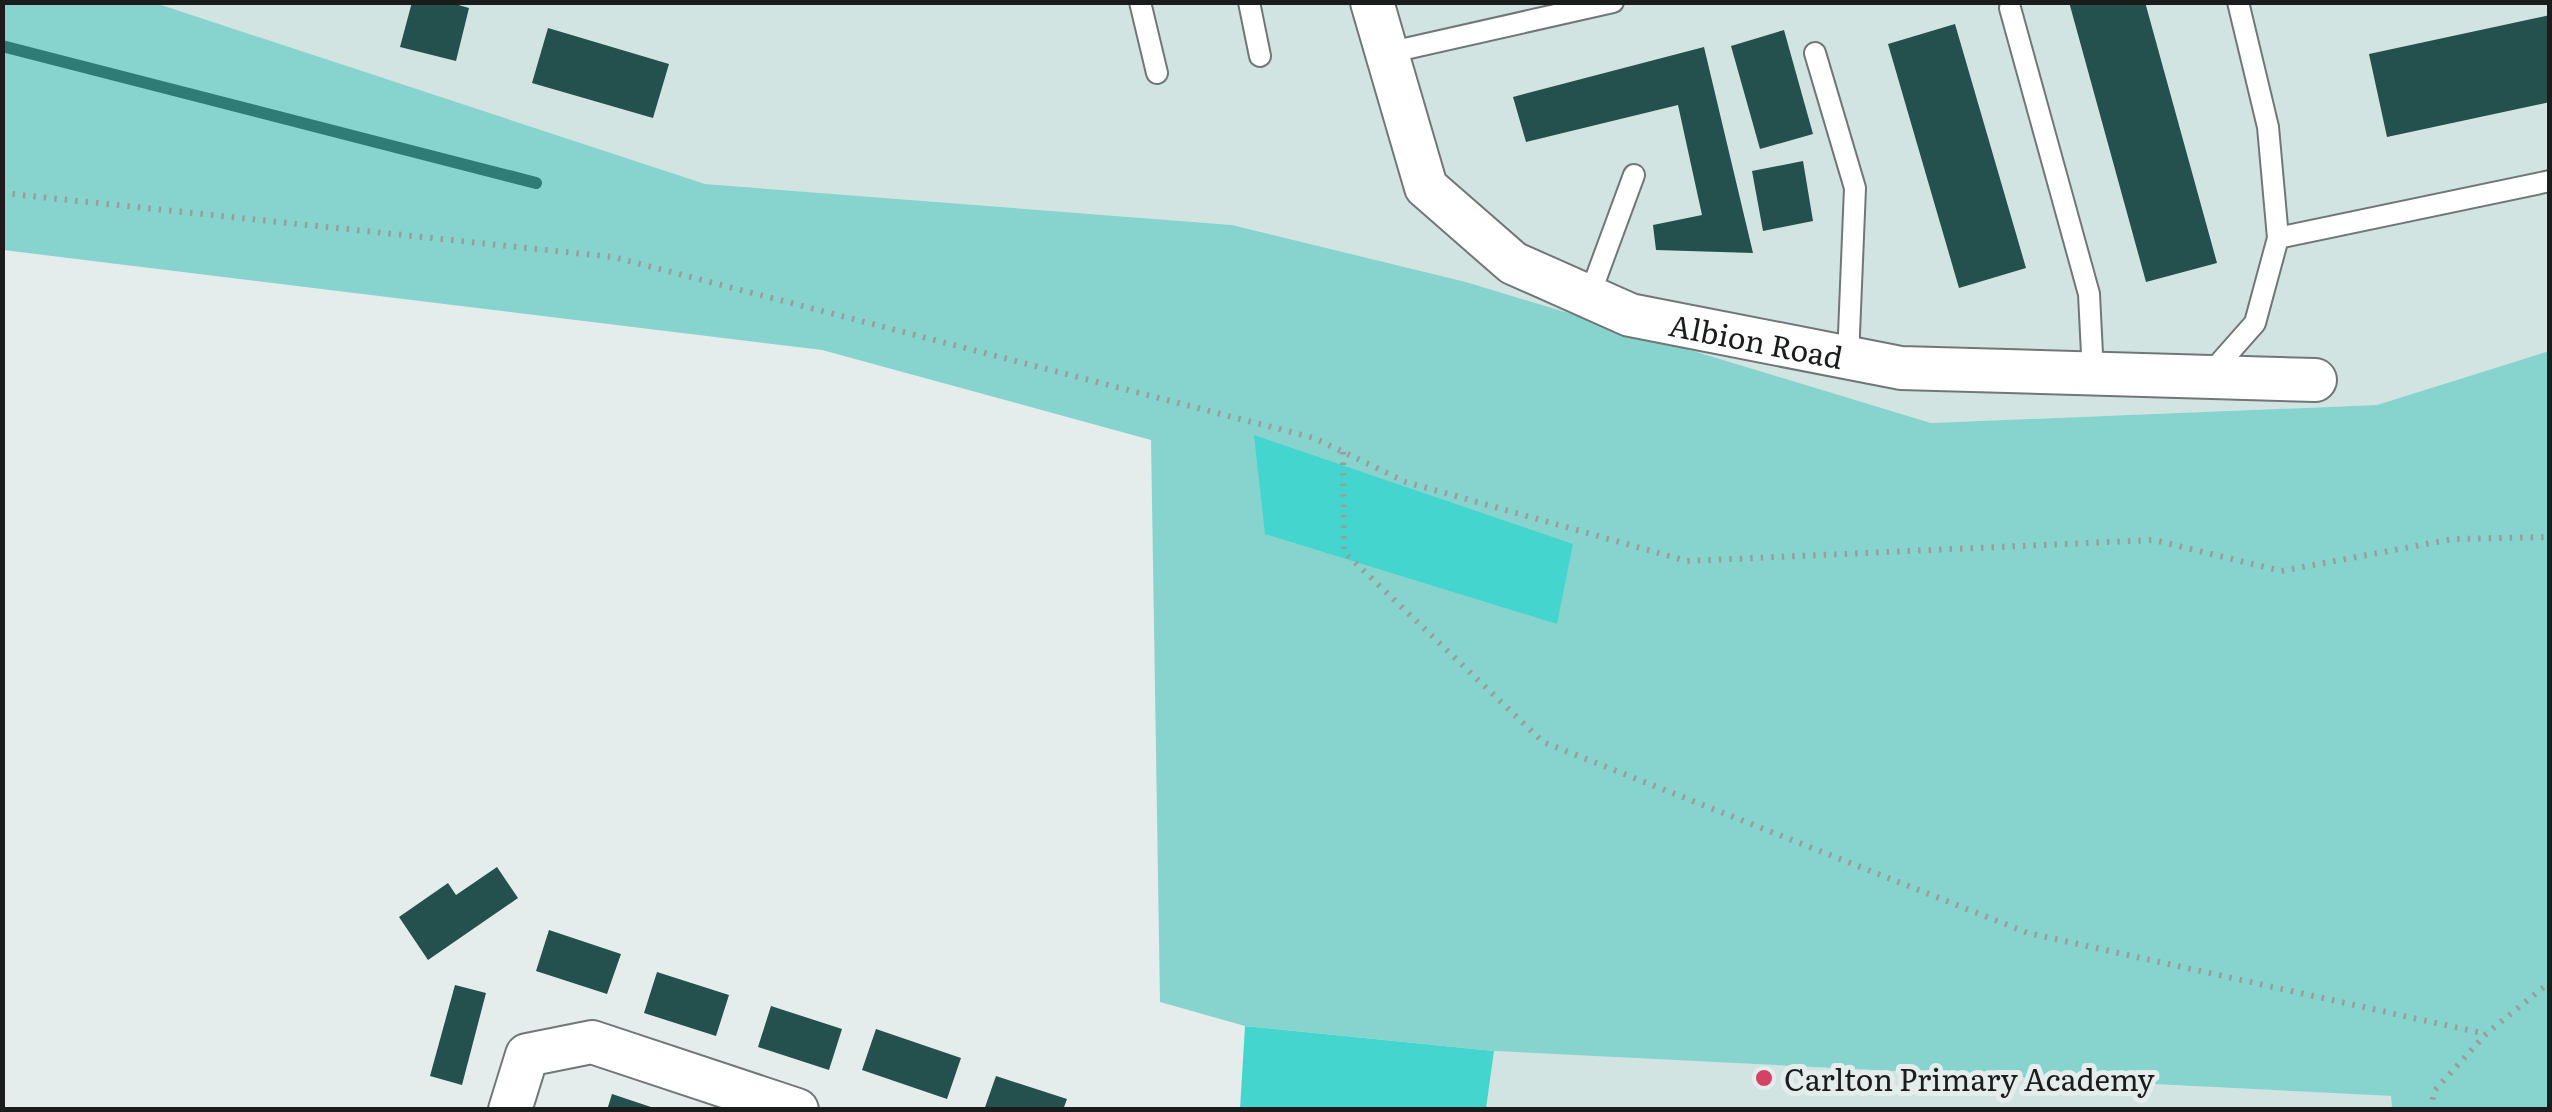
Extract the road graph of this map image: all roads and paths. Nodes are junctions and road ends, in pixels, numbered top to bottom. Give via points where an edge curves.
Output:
1 (1140, 2) edge
2 (1248, 2) edge
3 (1372, 2) edge
4 (1613, 2) edge
5 (2238, 2) edge
6 (2010, 8) dead end
7 (1815, 53) dead end
8 (1387, 54) junction
9 (1260, 56) dead end
10 (1157, 73) dead end
11 (1634, 174) dead end
12 (2550, 181) edge
13 (2, 193) edge
14 (2278, 238) junction
15 (1589, 297) junction
16 (1848, 358) junction
17 (2093, 374) junction
18 (2208, 377) junction
19 (2315, 380) dead end
20 (1343, 452) junction
21 (2550, 537) edge
22 (2550, 982) edge
23 (2486, 1034) junction
24 (510, 1110) edge
25 (797, 1110) edge
26 (2432, 1110) edge

1 - 10 lane
2 - 9 lane
3 - 8 street, Albion Road
4 - 8 lane
5 - 14 lane via 2268,127
6 - 17 lane via 2089,294
7 - 16 lane via 1855,188
8 - 15 street, Albion Road via 1426,187 1514,262
11 - 15 lane
12 - 14 lane
13 - 20 path via 614,257 1314,438
14 - 18 lane via 2255,323
15 - 16 street, Albion Road via 1630,315
16 - 17 street, Albion Road via 1902,368
17 - 18 street, Albion Road
18 - 19 street, Albion Road
20 - 21 path via 1406,482 1687,561 2154,540 2281,570 2453,539
20 - 23 path via 1344,552 1543,742 2028,933
22 - 23 path
23 - 26 path via 2434,1091
24 - 25 street via 527,1055 592,1042

